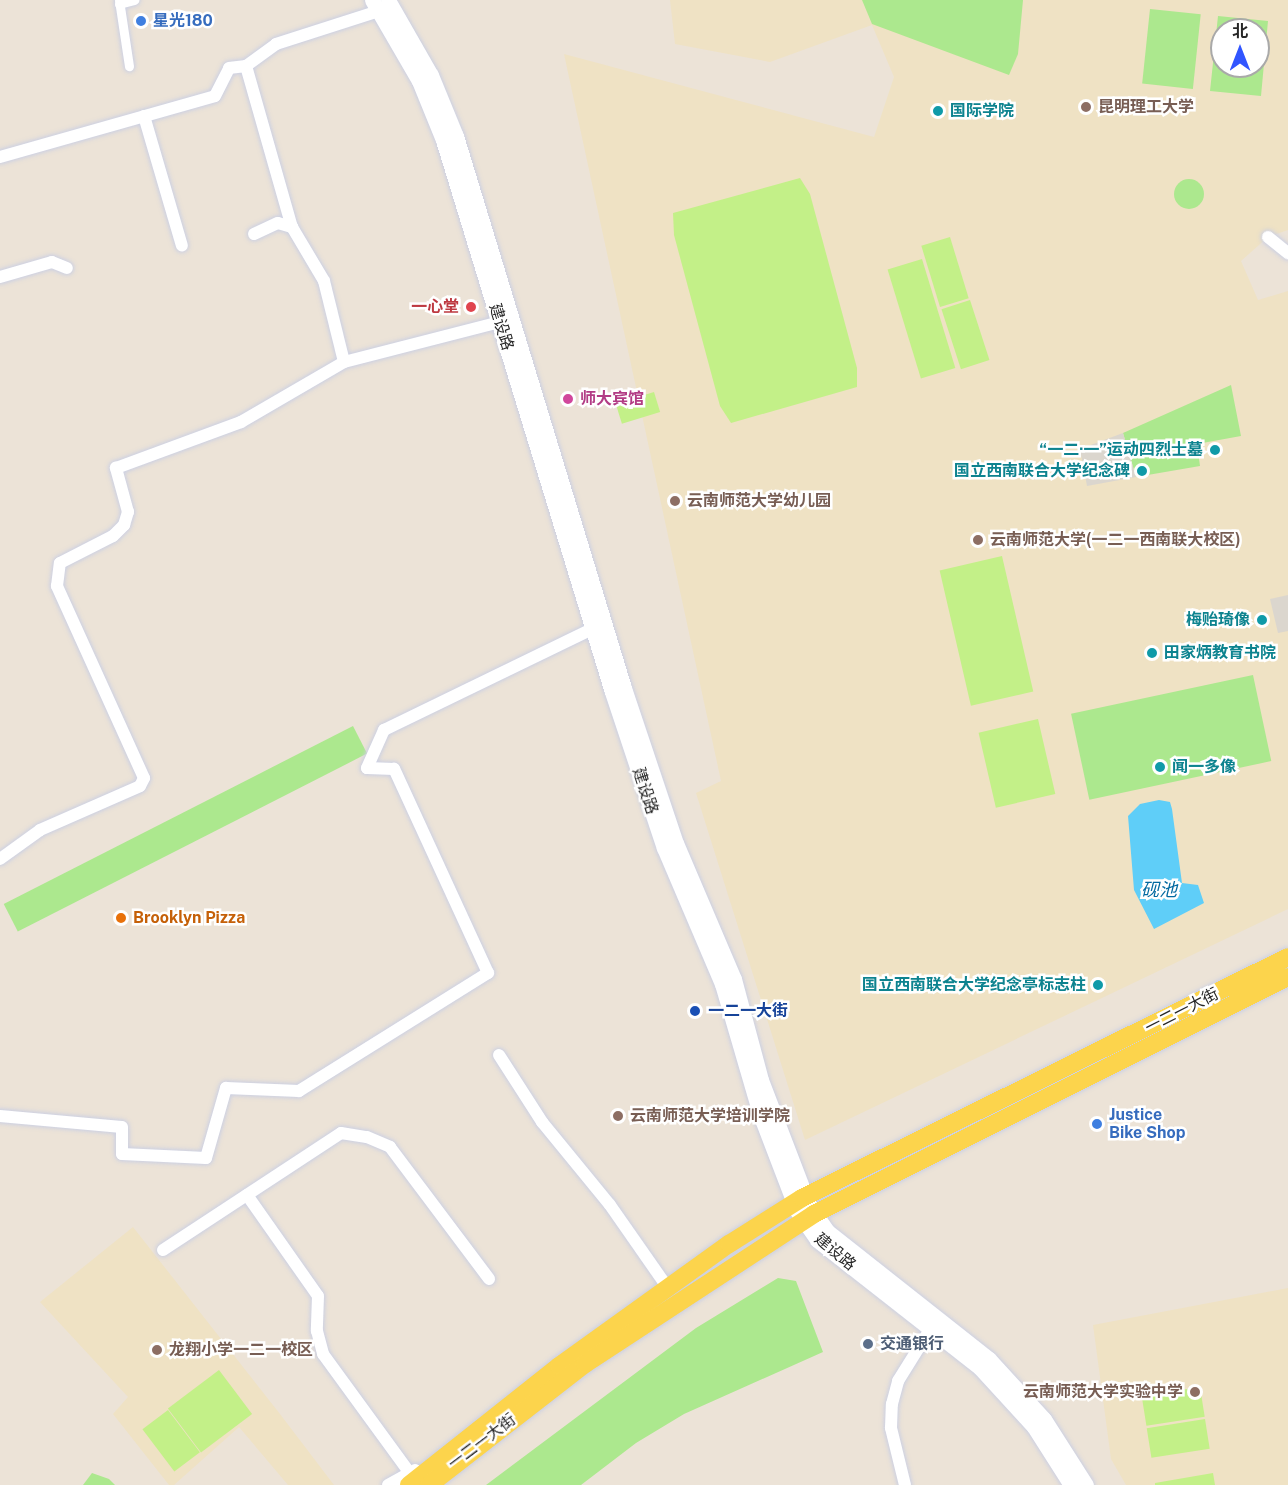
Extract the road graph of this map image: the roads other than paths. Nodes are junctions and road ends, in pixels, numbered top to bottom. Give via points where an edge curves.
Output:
1 (134, 0) edge
2 (119, 2) edge
3 (380, 4) edge
4 (129, 66) dead end
5 (246, 66) junction
6 (144, 116) junction
7 (0, 157) edge
8 (292, 227) junction
9 (254, 234) dead end
10 (1268, 237) dead end
11 (182, 246) dead end
12 (1288, 253) edge
13 (67, 268) dead end
14 (0, 277) edge
15 (500, 322) junction
16 (344, 362) junction
17 (592, 629) junction
18 (0, 859) edge
19 (1288, 957) edge
20 (1288, 977) edge
21 (499, 1054) dead end
22 (0, 1116) edge
23 (247, 1195) junction
24 (799, 1199) junction
25 (809, 1217) junction
26 (163, 1250) dead end
27 (489, 1279) dead end
28 (668, 1288) junction
29 (931, 1328) junction
30 (409, 1478) edge
31 (388, 1485) edge
32 (429, 1485) edge
33 (905, 1485) edge
34 (1071, 1485) edge
35 (1086, 1485) edge

1 - 2 street
2 - 4 street
3 - 5 street via 276,44
3 - 15 street, 建设路 via 437,123
3 - 24 street, 建设路 via 422,58 453,127 624,688 676,843 734,979
5 - 6 street via 229,68 215,96
5 - 8 street
6 - 7 street
6 - 11 street
8 - 9 street via 278,223
8 - 16 street via 324,281
10 - 12 street
13 - 14 street via 52,262
15 - 16 street
15 - 17 street, 建设路
16 - 18 street via 241,422 116,468 128,512 124,525 113,536 60,563 56,580 144,778 140,786 40,830
17 - 22 street via 384,730 367,768 394,769 488,973 299,1090 226,1088 206,1158 122,1154 122,1127
17 - 24 street, 建设路 via 664,848 722,984 752,1092
19 - 24 main road, 一二一大街
20 - 25 main road, 一二一大街
21 - 28 street via 542,1122 610,1205
23 - 26 street
23 - 27 street via 342,1133 367,1137 390,1147
23 - 30 street via 318,1296 317,1331 324,1354
24 - 25 street, 建设路
24 - 28 main road, 一二一大街
25 - 29 street, 建设路 via 817,1240
25 - 32 main road, 一二一大街 via 585,1364
25 - 35 street, 建设路 via 989,1359 1044,1419
28 - 30 main road, 一二一大街
29 - 33 street via 898,1381 892,1404 891,1428
29 - 34 street, 建设路 via 980,1368 1034,1427
30 - 31 street

